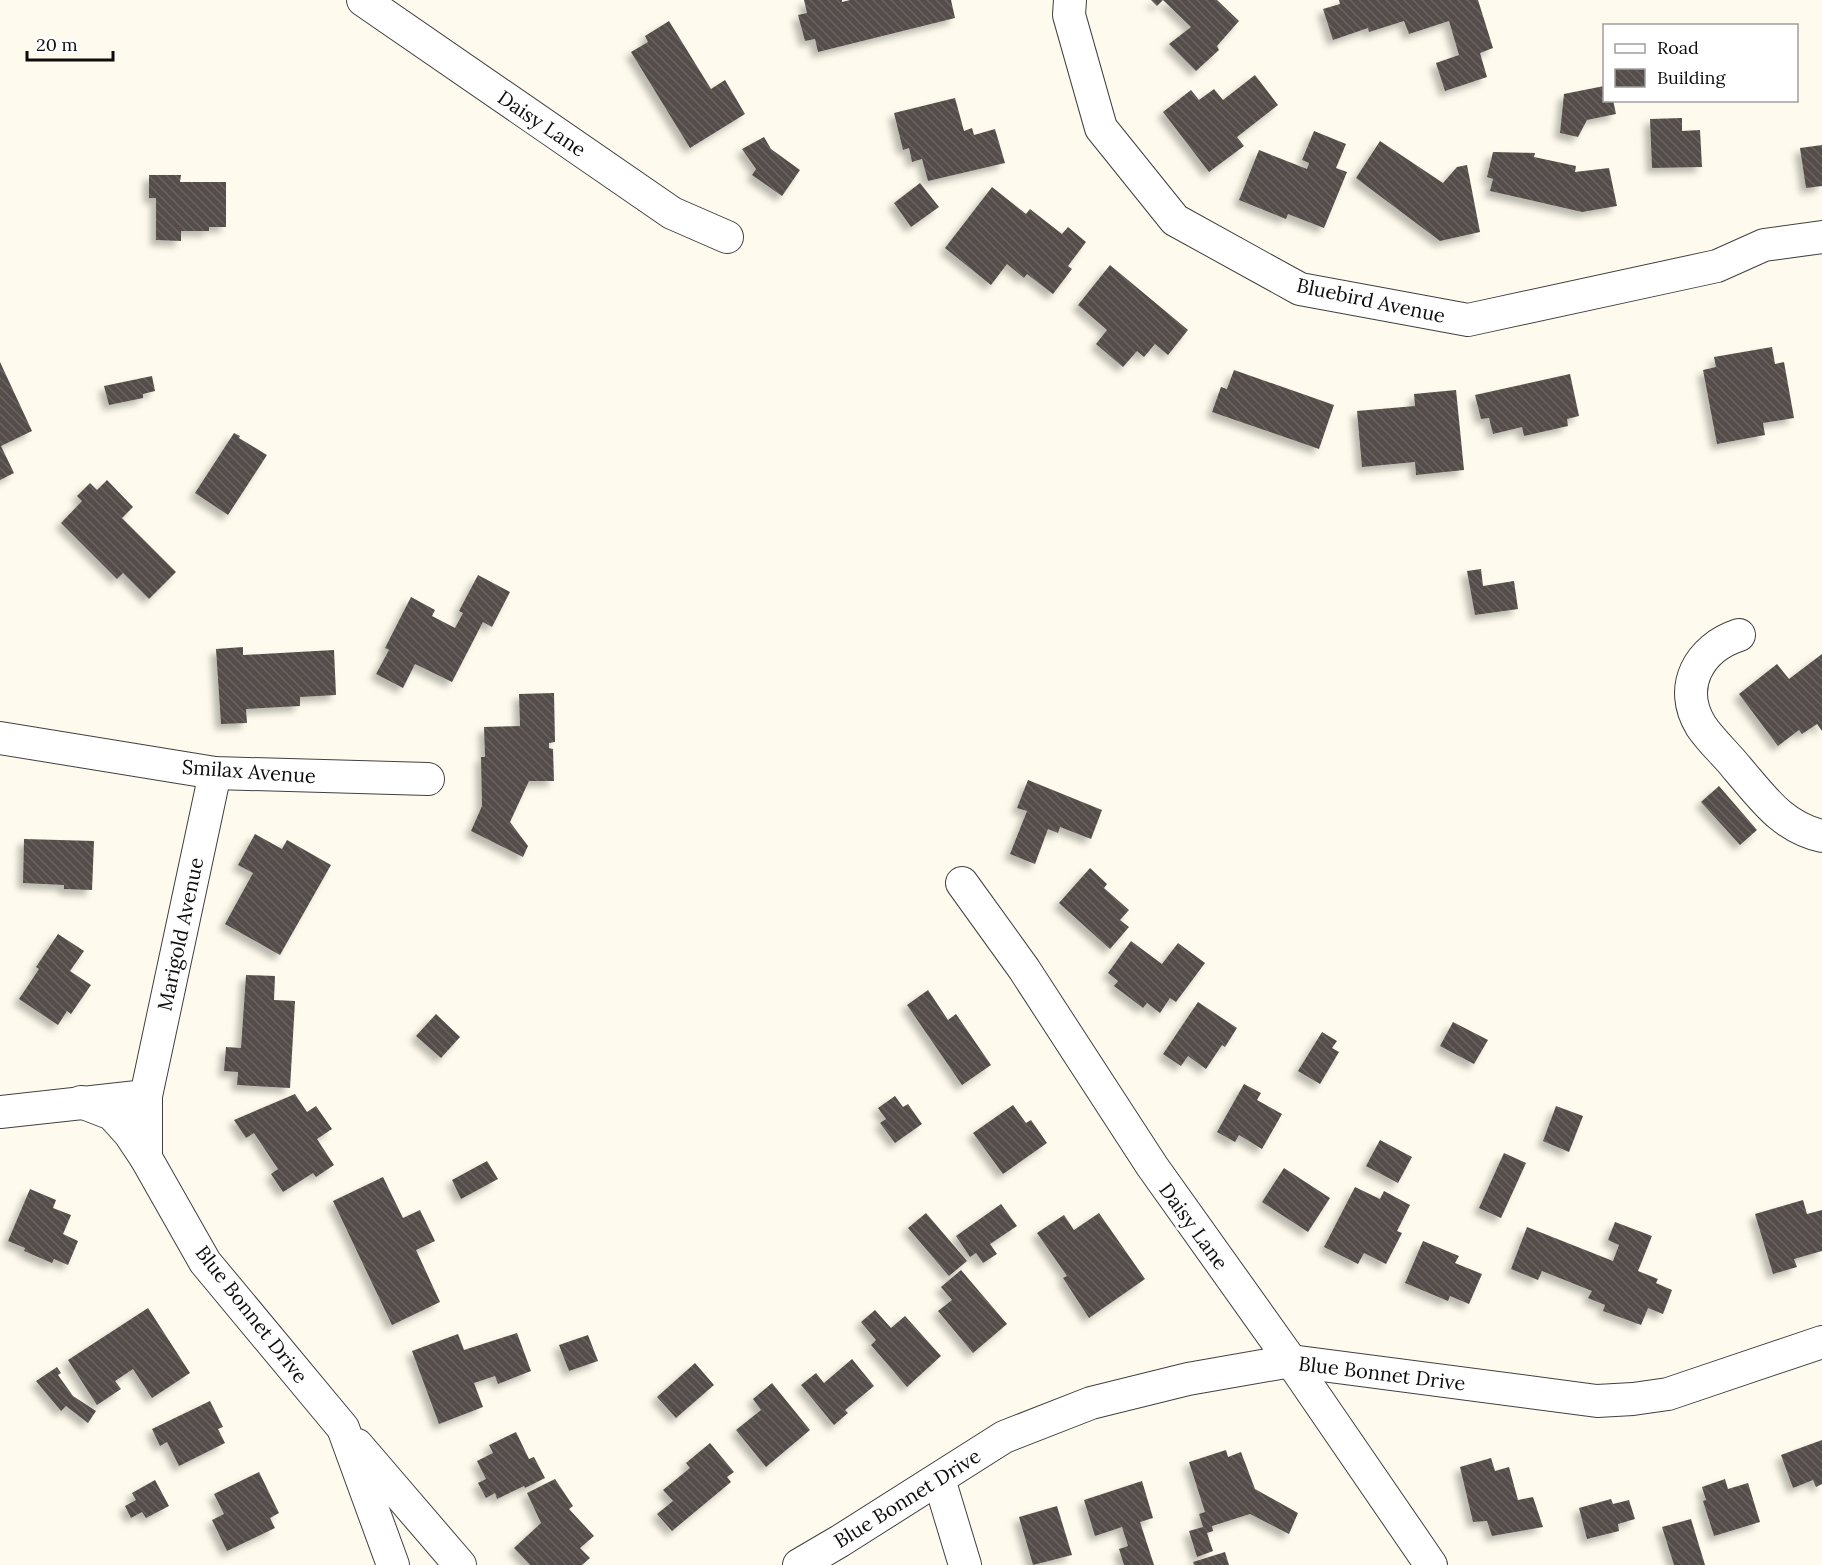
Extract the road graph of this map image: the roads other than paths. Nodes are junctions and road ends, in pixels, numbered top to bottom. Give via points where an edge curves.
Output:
1 (363, 0) edge
2 (1070, 0) edge
3 (727, 237) dead end
4 (1822, 237) edge
5 (1739, 635) dead end
6 (0, 738) edge
7 (215, 773) junction
8 (428, 779) dead end
9 (1822, 836) edge
10 (962, 883) dead end
11 (146, 1096) junction
12 (80, 1102) junction
13 (0, 1112) edge
14 (146, 1158) junction
15 (1822, 1342) edge
16 (1291, 1361) junction
17 (343, 1428) junction
18 (939, 1479) junction
19 (393, 1565) edge
20 (460, 1565) edge
21 (800, 1565) edge
22 (965, 1565) edge
23 (1431, 1565) edge

1 - 3 street, Daisy Lane via 672,213
2 - 4 street, Bluebird Avenue via 1069,15 1101,128 1175,220 1300,289 1468,320 1717,266 1764,245
5 - 9 street via 1709,650 1698,665 1692,684 1693,707 1704,730 1786,822
6 - 7 street, Smilax Avenue
7 - 8 street, Smilax Avenue
7 - 11 street, Marigold Avenue
10 - 16 street, Daisy Lane via 1024,969 1152,1166
11 - 12 street
11 - 14 street, Blue Bonnet Drive
12 - 13 street
12 - 14 street via 112,1114
14 - 17 street, Blue Bonnet Drive via 206,1262
15 - 16 street, Blue Bonnet Drive via 1668,1395 1597,1401
16 - 18 street, Blue Bonnet Drive via 1188,1379 1091,1403 1004,1437
16 - 23 street, Daisy Lane
17 - 19 street, Blue Bonnet Drive
17 - 20 street, Blue Bonnet Drive
18 - 21 street, Blue Bonnet Drive
18 - 22 street

